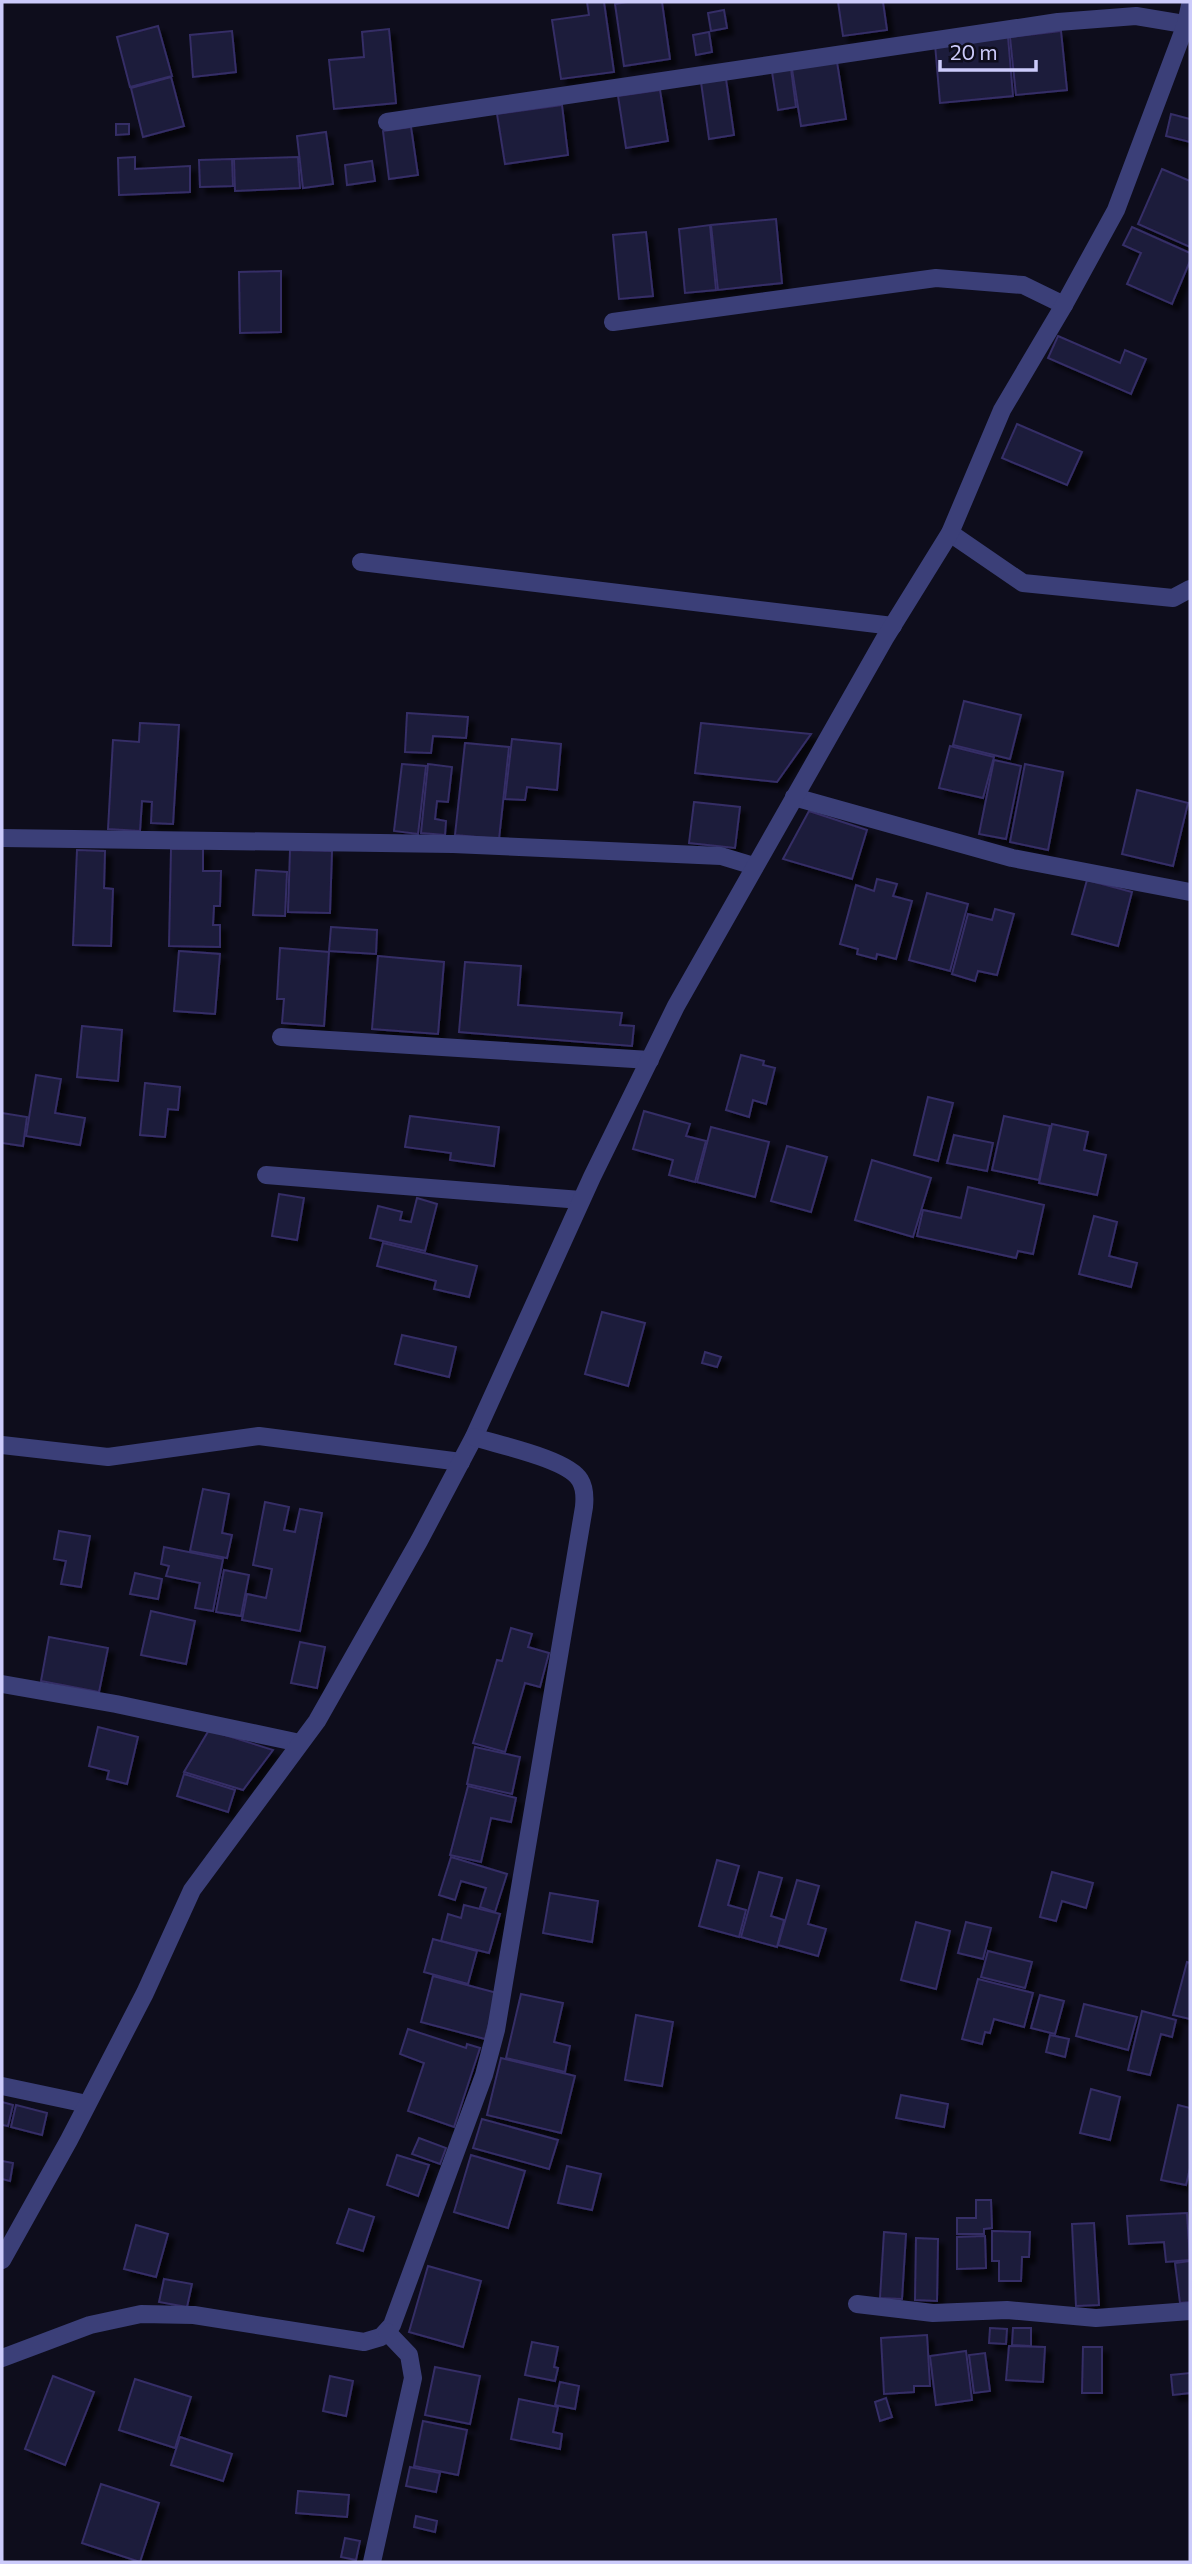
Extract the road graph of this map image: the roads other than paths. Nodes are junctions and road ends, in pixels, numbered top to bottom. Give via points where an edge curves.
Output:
1 (1190, 5) edge
2 (1188, 24) edge
3 (387, 122) dead end
4 (1064, 305) junction
5 (613, 322) dead end
6 (950, 533) junction
7 (361, 562) dead end
8 (1190, 589) edge
9 (893, 626) junction
10 (794, 797) junction
11 (2, 838) edge
12 (754, 866) junction
13 (1190, 892) edge
14 (281, 1037) dead end
15 (650, 1060) junction
16 (266, 1175) dead end
17 (581, 1200) junction
18 (474, 1437) junction
19 (2, 1445) edge
20 (461, 1462) junction
21 (2, 1684) edge
22 (300, 1744) junction
23 (2, 2086) edge
24 (87, 2104) junction
25 (2, 2260) edge
26 (857, 2304) dead end
27 (1190, 2311) edge
28 (387, 2332) junction
29 (2, 2358) edge
30 (372, 2562) edge

1 - 2 street
2 - 3 street via 1136,16 1058,22
2 - 4 street via 1116,210
4 - 5 street via 1023,285 936,278
4 - 6 street via 1002,410
6 - 8 street via 1023,583 1173,598
6 - 9 street
7 - 9 street
9 - 10 street
10 - 12 street
10 - 13 street via 1012,858
11 - 12 street via 453,844 721,856
12 - 15 street
14 - 15 street
15 - 17 street
16 - 17 street
17 - 18 street
18 - 20 street
18 - 28 street via 572,1470 585,1493 584,1507 496,2030 480,2088
19 - 20 street via 108,1458 259,1436
20 - 22 street
21 - 22 street
22 - 24 street via 192,1890
23 - 24 street
24 - 25 street
26 - 27 street via 933,2313 1007,2310 1096,2318
28 - 29 street via 364,2342 194,2315 141,2314 90,2325
28 - 30 street via 409,2356 412,2378

